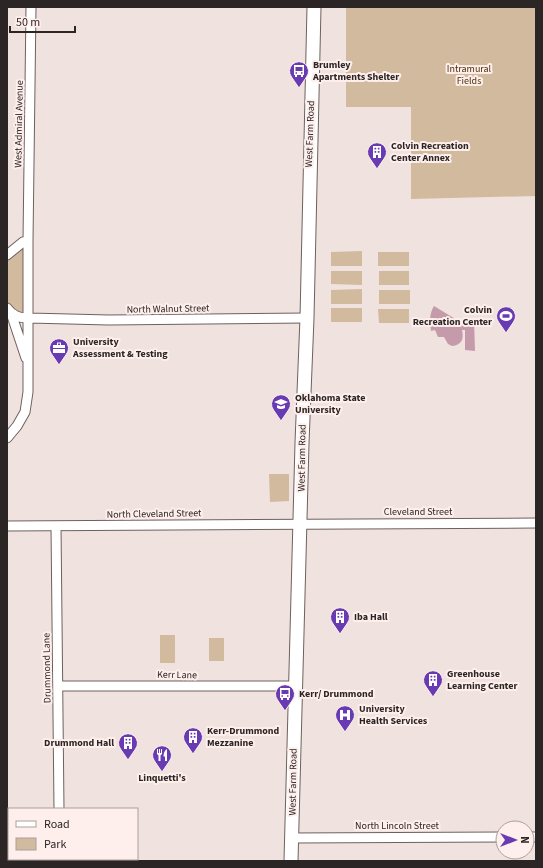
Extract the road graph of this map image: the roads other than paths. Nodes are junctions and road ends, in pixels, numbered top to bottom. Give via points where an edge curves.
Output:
1 (31, 7) edge
2 (314, 7) edge
3 (28, 241) junction
4 (7, 255) edge
5 (9, 311) edge
6 (29, 318) junction
7 (307, 318) junction
8 (29, 367) junction
9 (7, 438) edge
10 (300, 523) junction
11 (536, 523) edge
12 (7, 526) edge
13 (56, 526) junction
14 (58, 686) junction
15 (295, 686) junction
16 (59, 808) edge
17 (495, 837) edge
18 (292, 838) junction
19 (291, 861) edge

1 - 3 street, West Admiral Avenue
2 - 7 street, West Farm Road
3 - 4 street
3 - 6 street, West Admiral Avenue
5 - 6 street, North Walnut Street via 19,318
5 - 8 street
6 - 7 street, North Walnut Street
6 - 8 street, West Admiral Avenue
7 - 10 street, West Farm Road
8 - 9 street, West Admiral Avenue via 25,412
10 - 11 street, Cleveland Street
10 - 13 street, North Cleveland Street
10 - 15 street, West Farm Road
12 - 13 street, North Cleveland Street
13 - 14 street, Drummond Lane
14 - 15 street, Kerr Lane
14 - 16 street, Drummond Lane
15 - 18 street, West Farm Road
17 - 18 street, North Lincoln Street
18 - 19 street, West Farm Road

